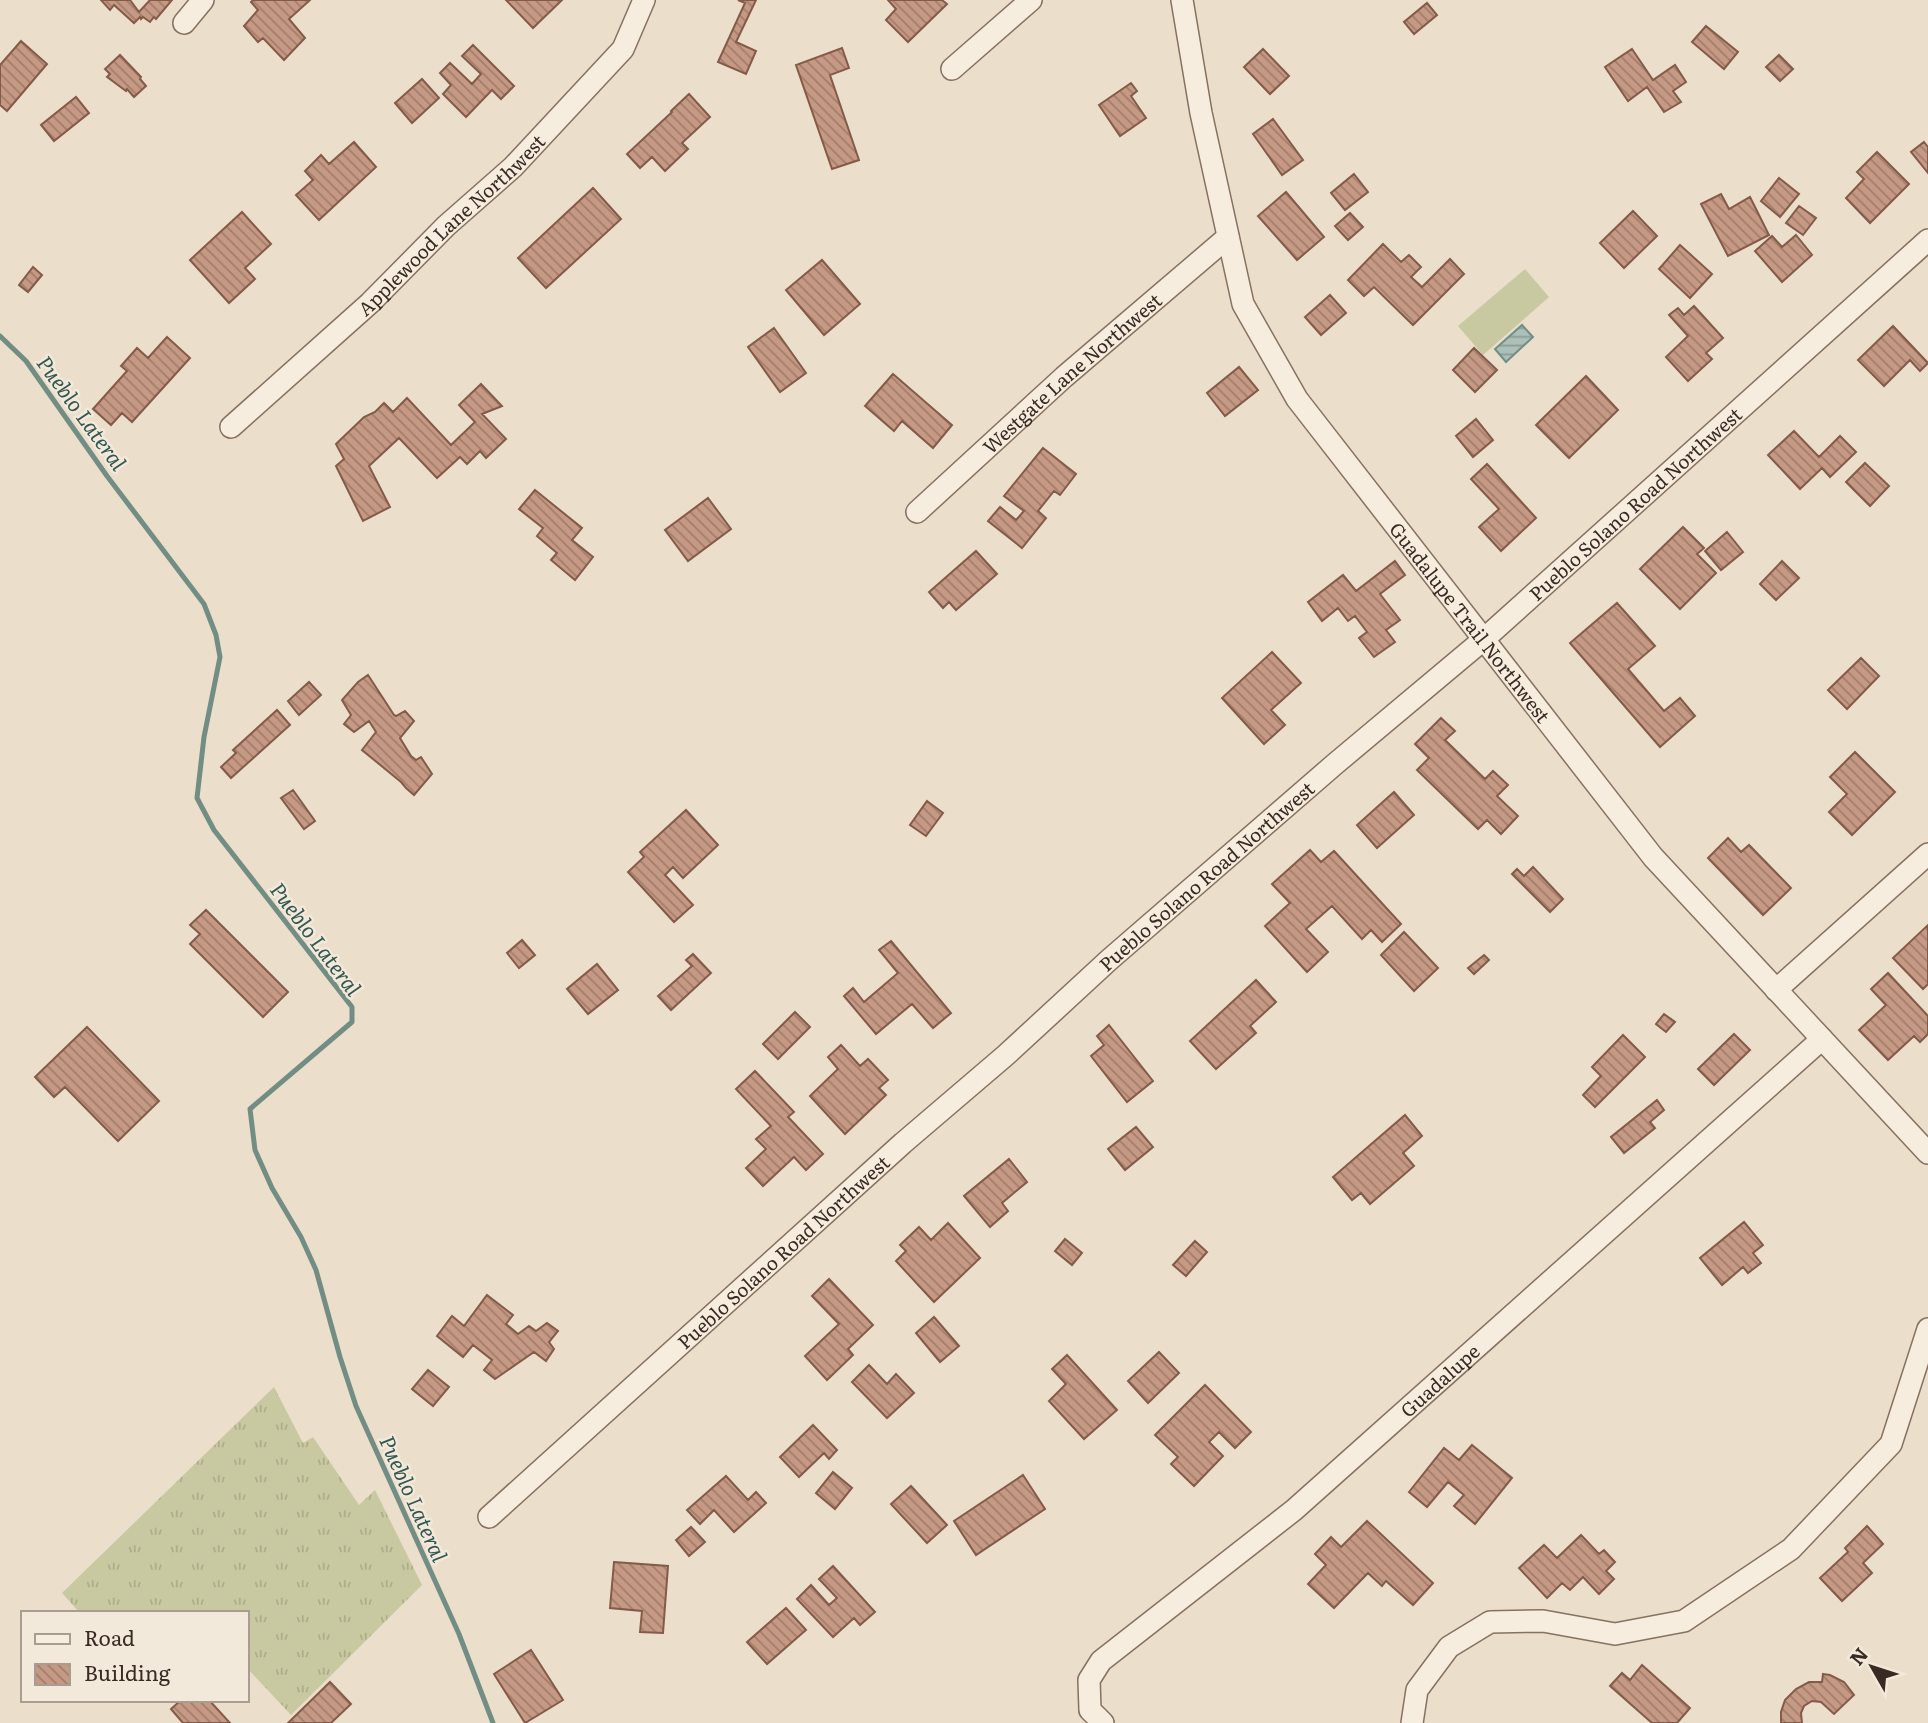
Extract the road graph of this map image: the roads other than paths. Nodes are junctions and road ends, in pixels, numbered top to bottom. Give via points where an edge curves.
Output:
1 (203, 0) edge
2 (643, 0) edge
3 (1031, 0) edge
4 (1182, 0) edge
5 (184, 23) dead end
6 (952, 69) dead end
7 (1228, 237) junction
8 (1928, 240) edge
9 (231, 427) dead end
10 (917, 512) dead end
11 (1483, 640) junction
12 (1928, 854) edge
13 (1776, 990) junction
14 (1822, 1039) junction
15 (1928, 1153) edge
16 (1928, 1329) edge
17 (489, 1517) dead end
18 (1103, 1723) edge
19 (1412, 1723) edge

1 - 5 street
2 - 9 street, Applewood Lane Northwest via 623,49 513,167
3 - 6 street
4 - 7 street, Guadalupe Trail Northwest
7 - 10 street, Westgate Lane Northwest via 1064,377
7 - 11 street, Guadalupe Trail Northwest via 1243,304 1297,400
8 - 11 street, Pueblo Solano Road Northwest
11 - 13 street, Guadalupe Trail Northwest via 1653,857
11 - 17 street, Pueblo Solano Road Northwest via 1109,960
12 - 13 street
13 - 14 street, Guadalupe Trail Northwest
14 - 15 street, Guadalupe Trail Northwest
14 - 18 street, Guadalupe via 1294,1510 1101,1661 1089,1680 1090,1710
16 - 19 street via 1891,1444 1791,1549 1684,1621 1615,1634 1544,1621 1490,1622 1450,1647 1417,1690

